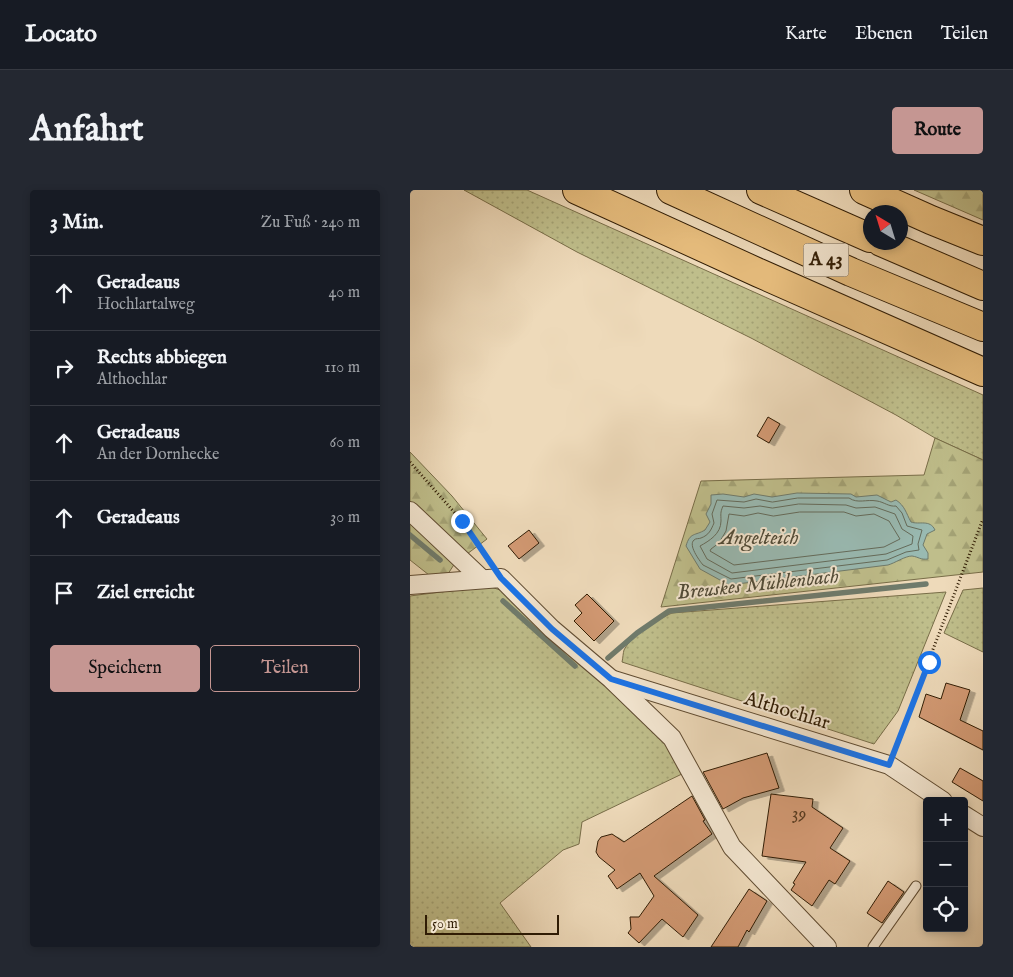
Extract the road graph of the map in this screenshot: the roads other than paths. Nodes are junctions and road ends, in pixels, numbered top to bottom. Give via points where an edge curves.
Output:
1 (577, 190) edge
2 (671, 190) edge
3 (761, 190) edge
4 (864, 190) edge
5 (863, 235) edge
6 (983, 241) edge
7 (900, 250) edge
8 (983, 286) edge
9 (983, 327) edge
10 (983, 372) edge
11 (410, 511) edge
12 (482, 579) junction
13 (410, 585) edge
14 (611, 679) junction
15 (937, 797) edge
16 (968, 818) edge
17 (983, 827) edge
18 (916, 886) dead end
19 (827, 947) edge
20 (873, 947) edge

1 - 10 highway
2 - 9 highway, A 43 via 851,272
3 - 5 highway, A 43
4 - 6 highway
7 - 8 highway
11 - 12 street
12 - 13 street
12 - 14 street via 501,578 552,629
14 - 15 street, Althochlar via 889,765
14 - 19 street via 672,738 732,848
16 - 17 street
18 - 20 lane

